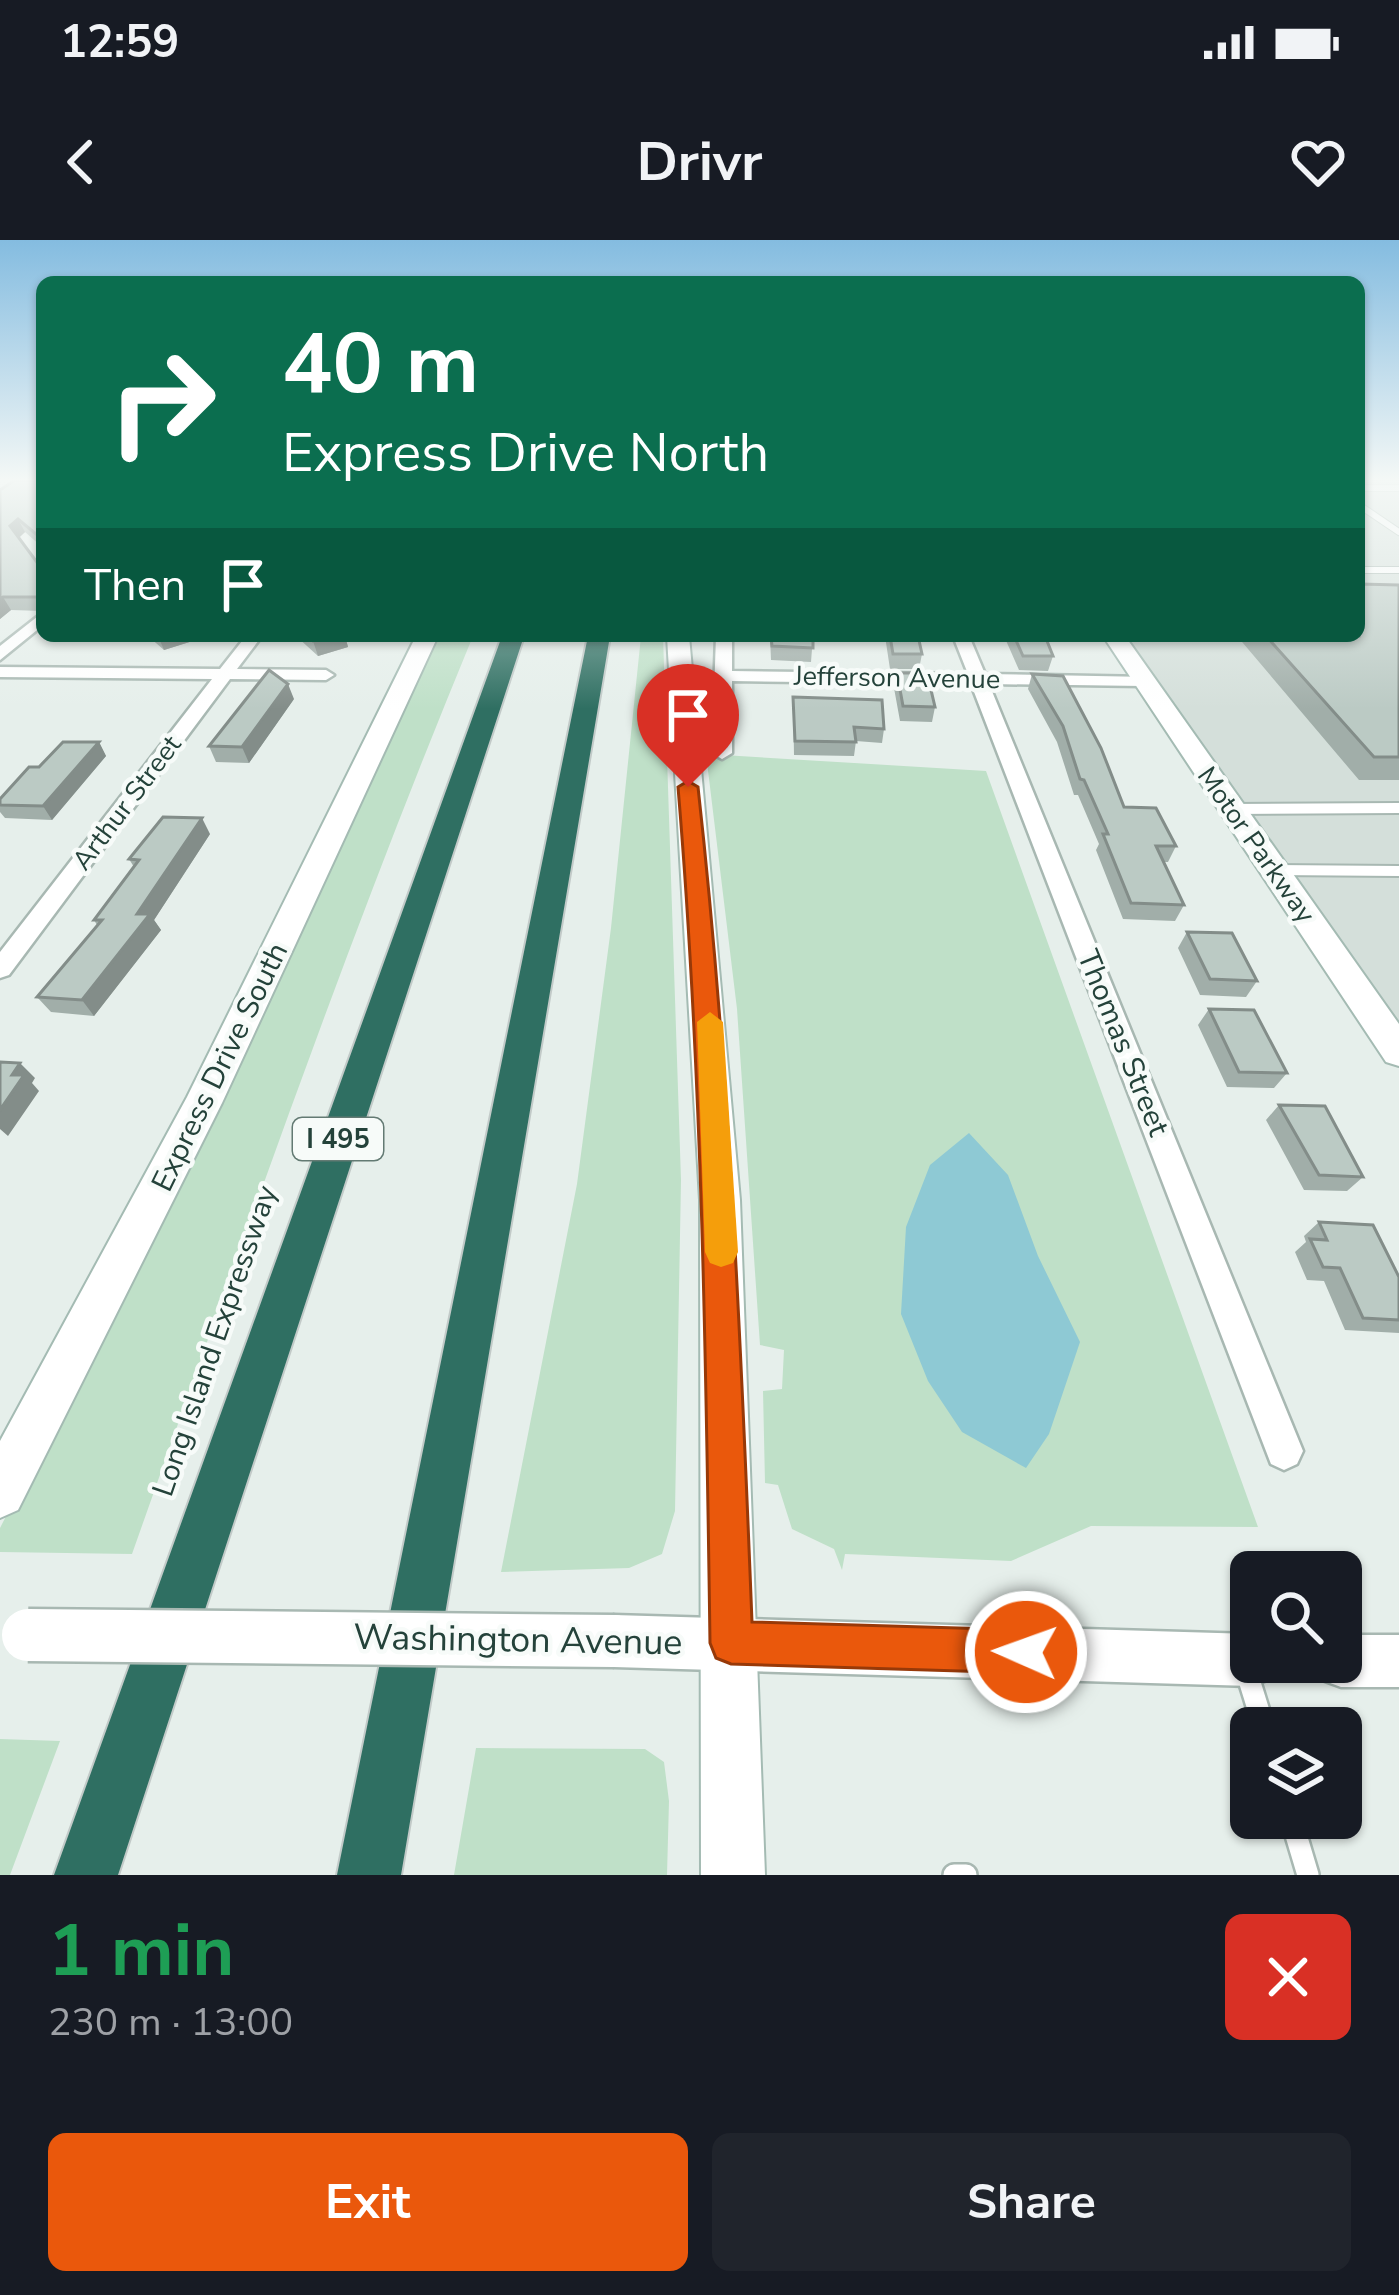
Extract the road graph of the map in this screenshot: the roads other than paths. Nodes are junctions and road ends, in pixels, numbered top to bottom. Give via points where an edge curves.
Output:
1 (1365, 570) edge
2 (1399, 570) edge
3 (36, 623) edge
4 (249, 642) edge
5 (424, 642) edge
6 (511, 642) edge
7 (598, 642) edge
8 (678, 642) edge
9 (724, 642) edge
10 (964, 642) edge
11 (1118, 642) edge
12 (0, 655) edge
13 (0, 672) edge
14 (225, 674) junction
15 (326, 675) dead end
16 (724, 676) junction
17 (979, 678) junction
18 (1143, 681) junction
19 (722, 753) dead end
20 (1399, 808) edge
21 (1231, 809) junction
22 (1274, 870) junction
23 (1399, 872) edge
24 (0, 969) edge
25 (1399, 1052) edge
26 (1284, 1451) dead end
27 (0, 1492) edge
28 (14, 1635) edge
29 (731, 1643) junction
30 (1230, 1659) edge
31 (1362, 1661) edge
32 (1399, 1662) edge
33 (1297, 1839) edge
34 (86, 1875) edge
35 (369, 1875) edge
36 (733, 1875) edge
37 (954, 1875) edge
38 (966, 1875) edge
39 (1308, 1875) edge

1 - 2 lane
3 - 12 street
4 - 14 street, Arthur Street
5 - 27 main road, Express Drive South via 194,1122
6 - 34 highway, Long Island Expressway / I 495
7 - 35 highway
8 - 29 main road via 719,1177
9 - 16 street
10 - 17 street, Thomas Street
11 - 18 main road, Motor Parkway
13 - 14 street
14 - 15 street
14 - 24 street, Arthur Street
16 - 17 street, Jefferson Avenue
16 - 19 street
17 - 18 street, Jefferson Avenue
17 - 26 street, Thomas Street
18 - 21 main road, Motor Parkway
20 - 21 lane
21 - 22 main road, Motor Parkway
22 - 23 lane
22 - 25 main road, Motor Parkway
28 - 29 street, Washington Avenue, bridge
29 - 30 street, Washington Avenue
29 - 36 main road
31 - 32 street
33 - 39 lane
37 - 38 lane

